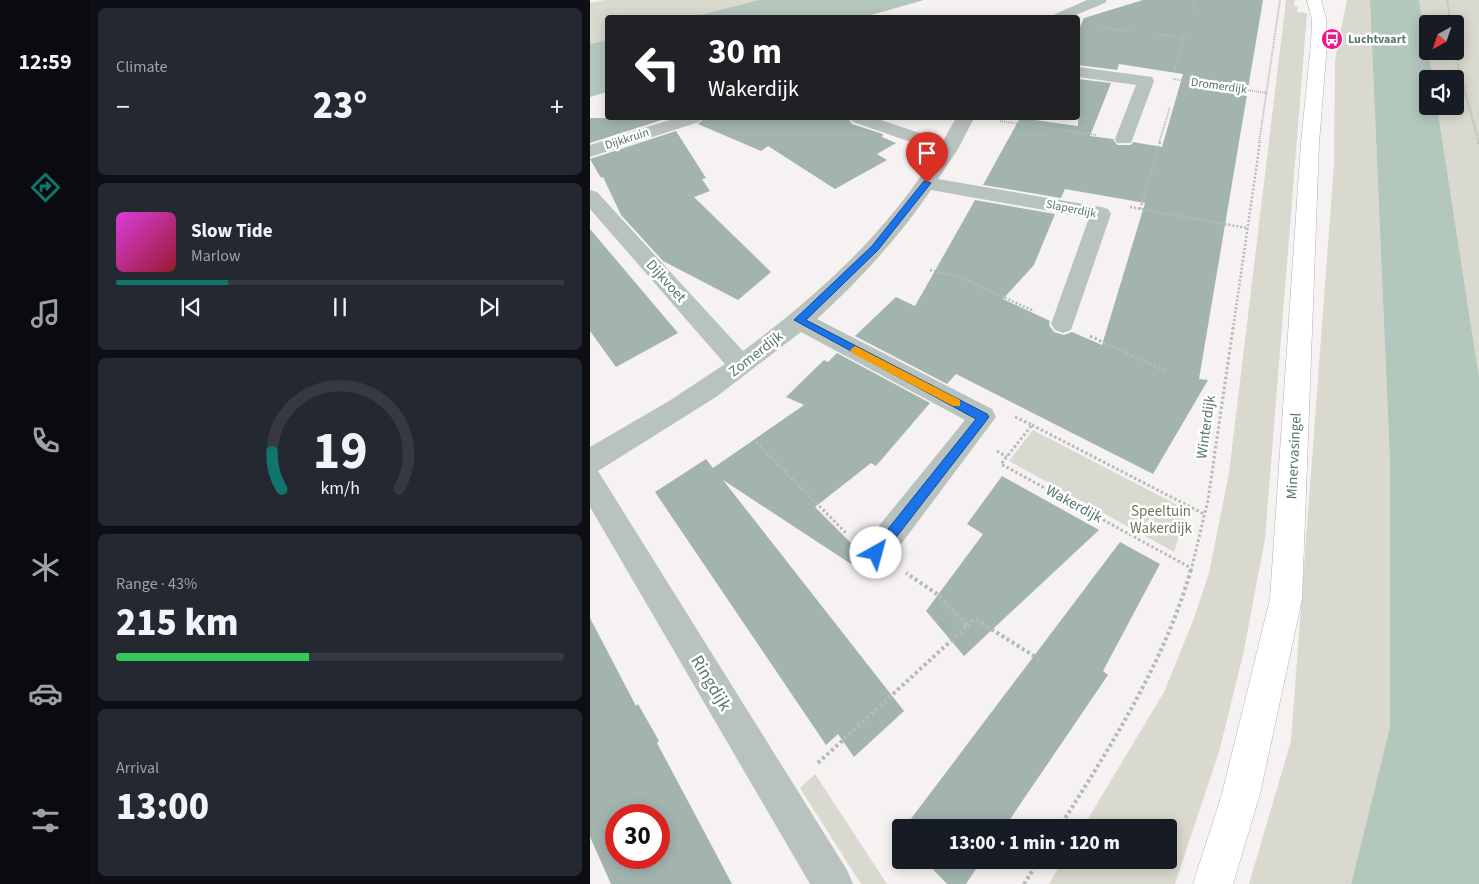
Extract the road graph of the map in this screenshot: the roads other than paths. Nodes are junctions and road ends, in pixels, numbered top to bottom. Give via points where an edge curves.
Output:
1 (1100, 0) edge
2 (1321, 6) edge
3 (1061, 15) edge
4 (1080, 72) edge
5 (687, 120) edge
6 (865, 120) edge
7 (964, 120) edge
8 (1124, 139) road end
9 (949, 149) junction
10 (590, 151) edge
11 (927, 183) junction
12 (590, 196) edge
13 (799, 320) junction
14 (1062, 324) dead end
15 (741, 366) junction
16 (590, 462) edge
17 (590, 481) edge
18 (876, 553) road end
19 (833, 884) edge
20 (1214, 884) edge

1 - 3 street
2 - 20 street, Minervasingel via 1310,143 1286,599 1241,794
4 - 8 street via 1146,81
5 - 10 street, Dijkkruin
6 - 9 street
7 - 9 street, Zomerdijk
9 - 11 street, Zomerdijk
11 - 13 street, Zomerdijk via 875,248
11 - 14 street, Slaperdijk via 1101,214
12 - 15 street, Dijkvoet
13 - 15 street, Zomerdijk
13 - 18 street via 983,417
15 - 16 street, Zomerdijk
17 - 19 street, Ringdijk

